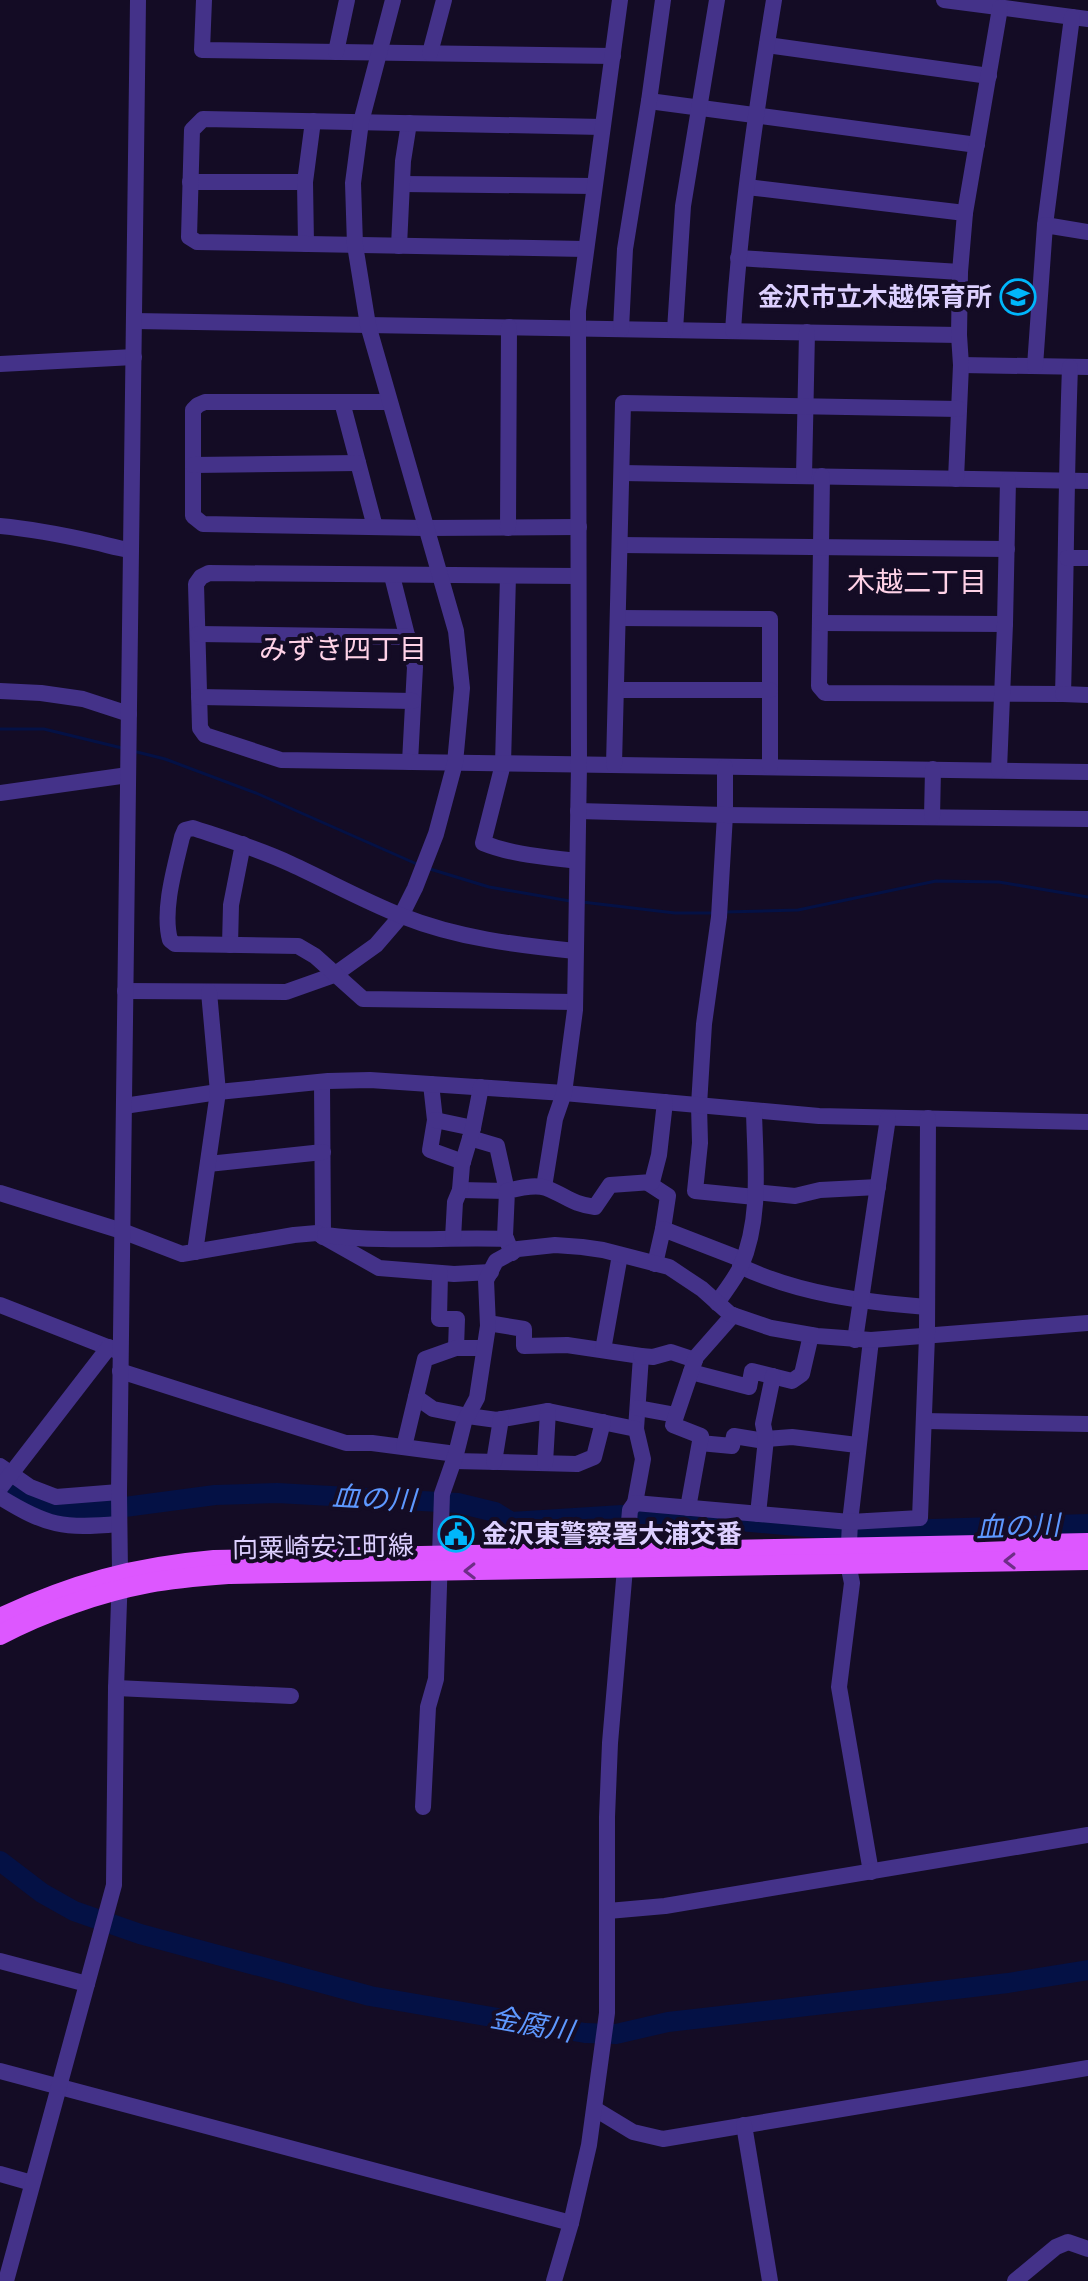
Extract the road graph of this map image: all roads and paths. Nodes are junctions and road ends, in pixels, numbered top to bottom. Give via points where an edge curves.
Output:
1 (138, 0) edge
2 (204, 0) edge
3 (347, 0) edge
4 (393, 0) edge
5 (444, 0) edge
6 (620, 0) edge
7 (663, 0) edge
8 (717, 0) edge
9 (774, 0) edge
10 (954, 1) edge
11 (1000, 8) junction
12 (1080, 18) edge
13 (767, 45) junction
14 (336, 52) junction
15 (380, 53) junction
16 (430, 53) junction
17 (613, 56) junction
18 (989, 76) junction
19 (649, 101) junction
20 (699, 109) junction
21 (756, 116) junction
22 (313, 121) junction
23 (361, 122) junction
24 (409, 123) junction
25 (602, 127) junction
26 (977, 145) junction
27 (190, 182) junction
28 (305, 182) junction
29 (402, 184) junction
30 (594, 186) junction
31 (747, 187) junction
32 (965, 213) junction
33 (1045, 225) junction
34 (1088, 232) edge
35 (306, 244) junction
36 (355, 245) junction
37 (399, 246) junction
38 (585, 249) junction
39 (738, 258) junction
40 (960, 272) junction
41 (134, 321) junction
42 (368, 325) junction
43 (509, 327) junction
44 (578, 328) junction
45 (621, 329) junction
46 (675, 330) junction
47 (733, 331) junction
48 (807, 332) junction
49 (959, 335) junction
50 (134, 357) junction
51 (0, 364) edge
52 (961, 365) junction
53 (1035, 366) junction
54 (1070, 367) junction
55 (1088, 367) edge
56 (342, 402) junction
57 (388, 402) junction
58 (804, 406) junction
59 (959, 409) junction
60 (358, 463) junction
61 (193, 465) junction
62 (622, 473) junction
63 (804, 476) junction
64 (822, 476) junction
65 (956, 479) junction
66 (1008, 480) junction
67 (1066, 481) junction
68 (1088, 481) edge
69 (0, 526) edge
70 (375, 527) junction
71 (579, 527) junction
72 (425, 528) junction
73 (508, 528) junction
74 (620, 545) junction
75 (821, 547) junction
76 (1007, 549) junction
77 (131, 550) junction
78 (1067, 558) junction
79 (1088, 558) edge
80 (392, 576) junction
81 (440, 576) junction
82 (508, 576) junction
83 (578, 576) junction
84 (618, 618) junction
85 (820, 623) junction
86 (1005, 624) junction
87 (198, 634) junction
88 (408, 637) junction
89 (616, 690) junction
90 (770, 690) junction
91 (0, 691) edge
92 (1003, 694) junction
93 (1063, 694) junction
94 (1088, 695) edge
95 (199, 697) junction
96 (413, 701) junction
97 (129, 714) junction
98 (410, 762) junction
99 (455, 763) junction
100 (503, 764) junction
101 (579, 765) junction
102 (614, 765) junction
103 (725, 767) junction
104 (770, 767) junction
105 (128, 769) junction
106 (933, 769) junction
107 (999, 770) junction
108 (1088, 772) edge
109 (0, 793) edge
110 (578, 811) junction
111 (725, 815) junction
112 (932, 817) junction
113 (1088, 819) edge
114 (243, 844) junction
115 (577, 861) junction
116 (401, 916) junction
117 (230, 945) junction
118 (575, 951) junction
119 (334, 975) junction
120 (125, 991) junction
121 (209, 992) junction
122 (574, 1002) junction
123 (322, 1082) junction
124 (431, 1084) junction
125 (481, 1087) junction
126 (218, 1092) junction
127 (564, 1093) junction
128 (665, 1102) junction
129 (699, 1105) junction
130 (124, 1106) junction
131 (754, 1111) junction
132 (888, 1118) junction
133 (928, 1118) junction
134 (435, 1120) junction
135 (1088, 1122) edge
136 (472, 1133) junction
137 (323, 1152) junction
138 (463, 1162) junction
139 (208, 1164) junction
140 (648, 1183) junction
141 (544, 1187) junction
142 (878, 1187) junction
143 (460, 1190) junction
144 (507, 1191) junction
145 (695, 1191) junction
146 (0, 1193) edge
147 (755, 1194) junction
148 (668, 1196) junction
149 (663, 1229) junction
150 (122, 1231) junction
151 (323, 1236) junction
152 (453, 1238) junction
153 (509, 1246) junction
154 (195, 1252) junction
155 (620, 1255) junction
156 (742, 1263) junction
157 (655, 1264) junction
158 (491, 1272) junction
159 (440, 1273) junction
160 (861, 1301) junction
161 (717, 1303) junction
162 (0, 1305) edge
163 (927, 1307) junction
164 (733, 1315) junction
165 (488, 1323) junction
166 (1088, 1323) edge
167 (811, 1335) junction
168 (927, 1336) junction
169 (863, 1340) junction
170 (456, 1348) junction
171 (484, 1348) junction
172 (115, 1350) junction
173 (603, 1350) junction
174 (641, 1356) junction
175 (693, 1366) junction
176 (120, 1371) junction
177 (773, 1376) junction
178 (416, 1397) junction
179 (638, 1408) junction
180 (548, 1411) junction
181 (676, 1415) junction
182 (468, 1416) junction
183 (501, 1419) junction
184 (924, 1421) junction
185 (603, 1422) junction
186 (1088, 1424) edge
187 (636, 1429) junction
188 (765, 1440) junction
189 (700, 1443) junction
190 (857, 1445) junction
191 (404, 1447) junction
192 (455, 1458) junction
193 (494, 1462) junction
194 (545, 1463) junction
195 (7, 1471) edge
196 (0, 1488) edge
197 (119, 1492) junction
198 (0, 1497) edge
199 (688, 1508) junction
200 (632, 1512) junction
201 (758, 1514) junction
202 (850, 1522) junction
203 (118, 1524) junction
204 (1088, 1543) edge
205 (848, 1553) junction
206 (627, 1560) junction
207 (1088, 1560) edge
208 (440, 1563) junction
209 (120, 1581) junction
210 (0, 1618) edge
211 (0, 1635) edge
212 (116, 1688) junction
213 (291, 1696) dead end
214 (423, 1807) dead end
215 (1088, 1835) edge
216 (871, 1872) junction
217 (608, 1911) junction
218 (0, 1961) edge
219 (87, 1984) junction
220 (1088, 2068) edge
221 (0, 2071) edge
222 (59, 2086) junction
223 (595, 2109) junction
224 (744, 2125) junction
225 (0, 2174) edge
226 (32, 2183) junction
227 (571, 2223) junction
228 (1088, 2249) edge
229 (6, 2281) edge
230 (554, 2281) edge
231 (770, 2281) edge
232 (1015, 2281) edge

1 - 41 street
2 - 14 street via 202,50
3 - 14 street
4 - 15 street
5 - 16 street
6 - 17 street
7 - 19 street
8 - 20 street
9 - 13 street
10 - 11 street
11 - 12 street
11 - 18 street
12 - 33 street
13 - 18 street
13 - 21 street
14 - 15 street
15 - 16 street
15 - 23 street
16 - 17 street
17 - 25 street
18 - 26 street
19 - 20 street
19 - 45 street via 625,249
20 - 21 street
20 - 46 street via 683,206
21 - 26 street
21 - 31 street
22 - 23 street
22 - 27 street via 203,119 192,130
22 - 28 street
23 - 24 street
23 - 36 street via 353,183
24 - 25 street
24 - 29 street
25 - 30 street
26 - 32 street
27 - 28 street
27 - 35 street via 189,237 197,242
28 - 35 street
29 - 30 street
29 - 37 street
30 - 38 street
31 - 32 street
31 - 39 street
32 - 40 street
33 - 34 street
33 - 53 street
35 - 36 street
36 - 37 street
36 - 42 street
37 - 38 street
38 - 44 street
39 - 40 street
39 - 47 street
40 - 49 street
41 - 42 street
41 - 50 street
42 - 43 street
42 - 57 street
43 - 44 street
43 - 73 street
44 - 45 street
44 - 71 street
45 - 46 street
46 - 47 street
47 - 48 street
48 - 49 street
48 - 58 street
49 - 52 street
50 - 51 street
50 - 77 street
52 - 53 street
52 - 59 street
53 - 54 street
54 - 55 street
54 - 67 street
56 - 57 street
56 - 60 street
56 - 61 street via 205,402 193,410
57 - 72 street
58 - 59 street
58 - 62 street via 623,403
58 - 63 street
59 - 65 street
60 - 61 street
60 - 70 street
61 - 70 street via 193,516 203,524
62 - 63 street
62 - 74 street
63 - 64 street
64 - 65 street
64 - 75 street
65 - 66 street
66 - 67 street
66 - 76 street
67 - 68 street
67 - 78 street
69 - 77 street
70 - 72 street
71 - 73 street
71 - 83 street
72 - 73 street
72 - 81 street
74 - 75 street
74 - 84 street
75 - 76 street
75 - 85 street
76 - 86 street
77 - 97 street
78 - 79 street
78 - 93 street
80 - 81 street
80 - 87 street via 209,573 196,584
80 - 88 street
81 - 82 street
81 - 99 street via 456,631 462,688
82 - 83 street
82 - 100 street
83 - 101 street
84 - 89 street
84 - 90 street via 770,619
85 - 86 street
85 - 92 street via 819,686 825,693
86 - 92 street
87 - 88 street
87 - 95 street
88 - 96 street via 415,667
89 - 90 street
89 - 102 street
90 - 104 street
91 - 97 street via 83,699
92 - 93 street
92 - 107 street
93 - 94 street
95 - 96 street
95 - 98 street via 205,735 281,760
96 - 98 street
97 - 105 street
98 - 99 street
99 - 100 street
99 - 116 street via 436,834
100 - 101 street
100 - 115 street via 483,843
101 - 102 street
101 - 110 street
102 - 103 street
103 - 104 street
103 - 111 street
104 - 106 street
105 - 109 street
105 - 120 street
106 - 107 street
106 - 112 street
107 - 108 street
110 - 111 street
110 - 115 street
111 - 112 street
111 - 129 street
112 - 113 street
114 - 116 street
114 - 117 street via 231,905
114 - 117 street via 185,830 171,886 170,940
115 - 118 street
116 - 118 street via 453,933
116 - 119 street via 376,945
117 - 119 street via 298,946
118 - 122 street
119 - 121 street via 286,992
119 - 122 street via 363,999
120 - 121 street
120 - 130 street
121 - 126 street
122 - 127 street
123 - 124 street
123 - 126 street
123 - 137 street
124 - 125 street
124 - 134 street
125 - 127 street
125 - 136 street
126 - 130 street
126 - 139 street
127 - 128 street
127 - 141 street
128 - 129 street
128 - 140 street via 659,1155
129 - 131 street
129 - 145 street
130 - 150 street
131 - 132 street
131 - 147 street
132 - 133 street
132 - 142 street
133 - 135 street
133 - 163 street
134 - 136 street
134 - 138 street via 430,1150
136 - 138 street
136 - 144 street via 497,1146
137 - 139 street
137 - 151 street
138 - 143 street
139 - 154 street
140 - 141 street via 610,1185 595,1207 578,1205
140 - 148 street
141 - 144 street
142 - 147 street via 795,1196
142 - 160 street
143 - 144 street
143 - 152 street
144 - 153 street
145 - 147 street
145 - 148 street
146 - 150 street
147 - 156 street
148 - 149 street
149 - 156 street
149 - 157 street
150 - 154 street via 182,1254
150 - 172 street
151 - 152 street
151 - 154 street via 294,1235
151 - 159 street via 379,1268
152 - 153 street
153 - 155 street via 555,1245
153 - 158 street
155 - 157 street
155 - 173 street
156 - 160 street via 763,1277
156 - 161 street
157 - 161 street via 669,1267
158 - 159 street
158 - 165 street via 486,1280
159 - 170 street via 439,1319 457,1319
160 - 163 street
160 - 169 street
161 - 164 street
162 - 172 street
163 - 168 street
164 - 167 street
164 - 175 street
165 - 171 street
165 - 173 street via 524,1329 524,1346
166 - 168 street
167 - 169 street
167 - 177 street via 802,1374 792,1381
168 - 169 street
168 - 184 street
169 - 190 street
170 - 171 street
170 - 178 street via 425,1359
171 - 182 street via 477,1398
172 - 176 street
172 - 195 street
173 - 174 street
174 - 175 street via 671,1352
174 - 179 street
175 - 177 street via 749,1387 752,1371
175 - 181 street
176 - 191 street via 346,1443
176 - 197 street
177 - 188 street
178 - 182 street via 433,1409
178 - 191 street
179 - 181 street
179 - 187 street
180 - 183 street
180 - 185 street
180 - 194 street
181 - 189 street via 673,1425 701,1436
182 - 183 street
182 - 192 street
183 - 193 street
184 - 186 street
184 - 202 street via 920,1518
185 - 187 street
185 - 194 street via 594,1457 577,1464
187 - 200 street via 643,1459
188 - 189 street via 734,1436 732,1446
188 - 190 street via 792,1437
188 - 201 street
189 - 199 street
190 - 202 street
191 - 192 street
192 - 193 street
192 - 208 street via 442,1503
193 - 194 street
195 - 196 street
195 - 197 street via 56,1497
197 - 203 street
198 - 203 street via 57,1525
199 - 200 street
199 - 201 street
200 - 206 street
201 - 202 street
202 - 205 street
203 - 209 street
204 - 205 main road, 向粟崎安江町線
205 - 206 main road, 向粟崎安江町線
207 -> 205 main road, 向粟崎安江町線
205 - 216 street via 852,1583 839,1687
206 - 208 main road, 向粟崎安江町線
206 - 217 street via 610,1743
208 - 209 main road, 向粟崎安江町線 via 214,1560 165,1564
208 - 214 street via 436,1679 428,1707
209 - 210 main road, 向粟崎安江町線 via 33,1602
209 - 211 main road, 向粟崎安江町線
209 - 212 street
212 - 213 street
212 - 219 street via 114,1885
215 - 216 street
216 - 217 street
217 - 223 street via 607,2013
218 - 219 street
219 - 222 street
220 - 224 street
221 - 222 street
222 - 226 street
222 - 227 street
223 - 224 street via 633,2132 663,2139
223 - 227 street
224 - 231 street
225 - 226 street
226 - 229 street
227 - 230 street
228 - 232 street via 1068,2242 1056,2247

